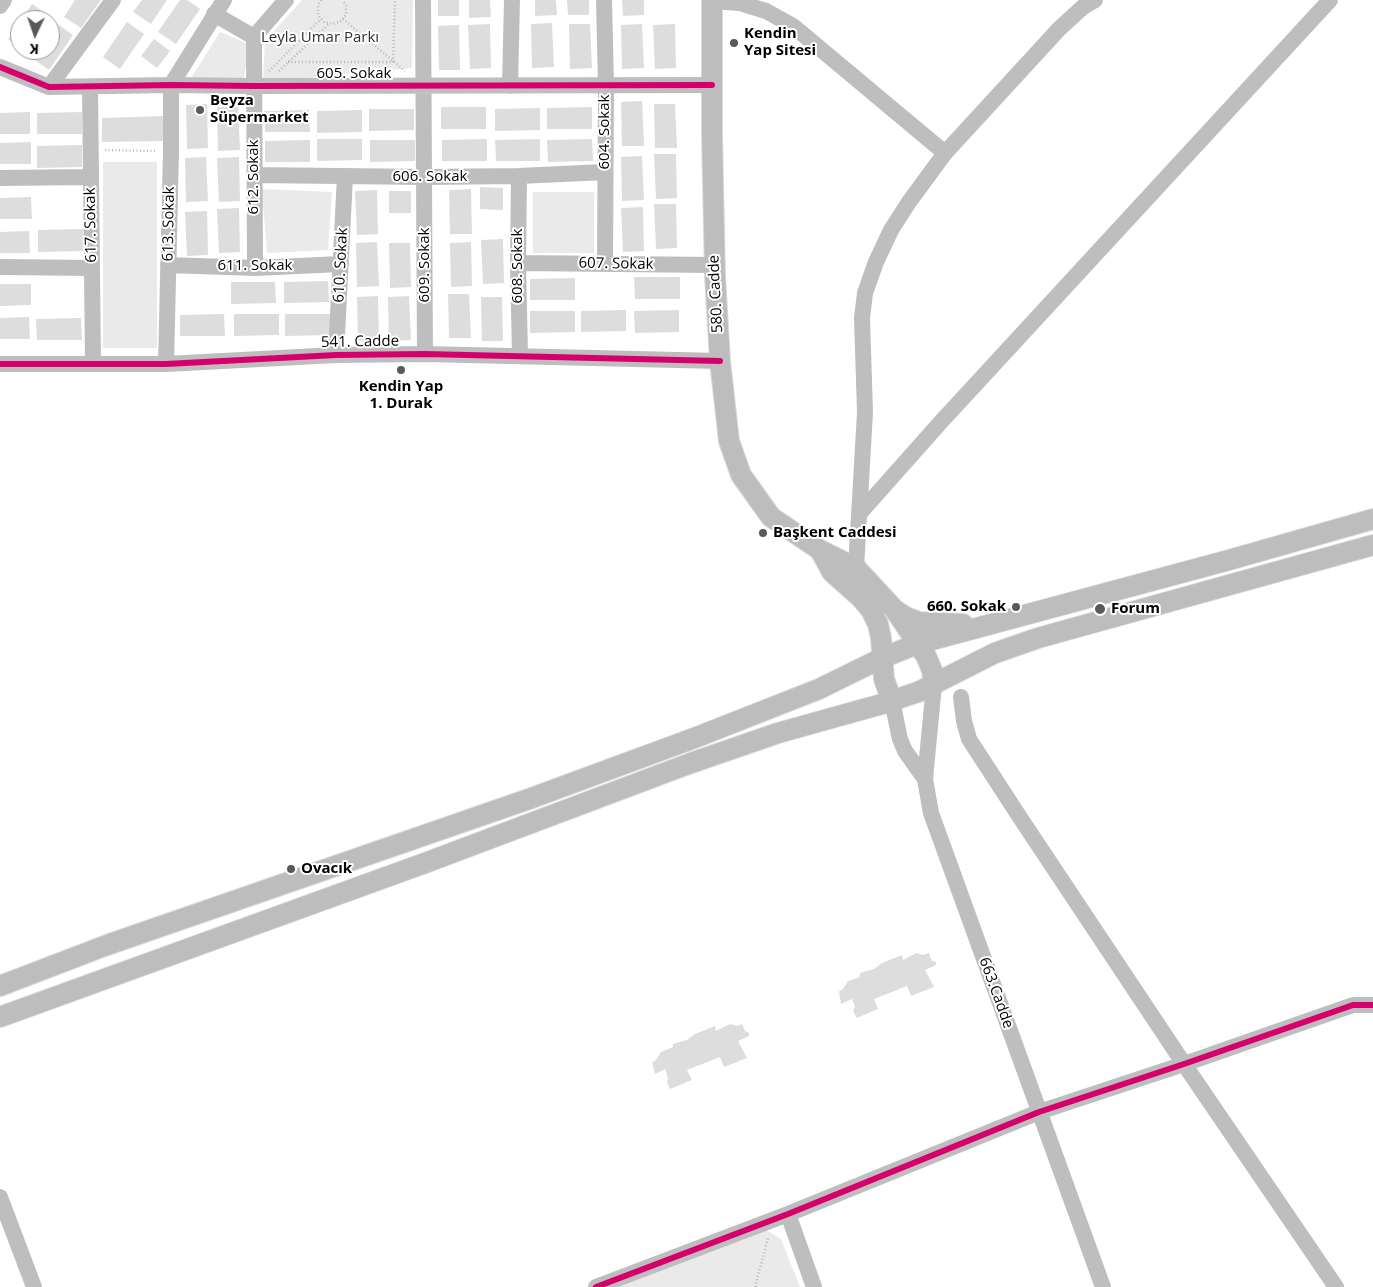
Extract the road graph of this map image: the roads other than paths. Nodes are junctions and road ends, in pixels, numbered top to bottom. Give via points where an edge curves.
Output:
1 (4, 0) edge
2 (113, 0) edge
3 (224, 0) edge
4 (286, 0) edge
5 (423, 0) edge
6 (512, 0) edge
7 (604, 0) edge
8 (712, 0) edge
9 (1095, 0) edge
10 (1330, 0) edge
11 (0, 6) edge
12 (214, 14) junction
13 (254, 37) junction
14 (0, 67) edge
15 (171, 85) junction
16 (606, 85) junction
17 (712, 85) junction
18 (258, 86) junction
19 (424, 86) junction
20 (510, 86) junction
21 (49, 87) junction
22 (90, 87) junction
23 (945, 154) junction
24 (605, 172) junction
25 (254, 175) junction
26 (345, 176) junction
27 (519, 176) junction
28 (91, 177) junction
29 (425, 177) junction
30 (0, 178) edge
31 (518, 263) junction
32 (342, 264) junction
33 (605, 264) junction
34 (168, 265) junction
35 (714, 266) junction
36 (0, 267) edge
37 (92, 268) junction
38 (255, 268) junction
39 (425, 354) junction
40 (336, 355) junction
41 (520, 355) junction
42 (720, 361) junction
43 (93, 363) junction
44 (0, 364) edge
45 (166, 364) junction
46 (860, 513) junction
47 (1373, 519) edge
48 (1373, 545) edge
49 (820, 550) junction
50 (856, 568) junction
51 (895, 610) junction
52 (994, 622) junction
53 (917, 644) junction
54 (882, 658) junction
55 (934, 685) junction
56 (961, 697) dead end
57 (892, 701) junction
58 (924, 779) junction
59 (0, 986) edge
60 (1373, 1005) edge
61 (0, 1017) edge
62 (1184, 1064) junction
63 (1039, 1112) junction
64 (0, 1197) edge
65 (780, 1216) junction
66 (34, 1287) edge
67 (596, 1287) edge
68 (814, 1287) edge
69 (1103, 1287) edge
70 (1336, 1287) edge

1 - 11 street
2 - 21 street
3 - 12 street
4 - 13 street
5 - 19 street, 609. Sokak
6 - 20 street
7 - 16 street, 604. Sokak
8 - 17 main road, 580. Cadde
8 - 23 street via 740,3 766,11 793,26
9 - 23 street via 1059,29
10 - 46 street
12 - 13 street
12 - 15 street
13 - 18 street, 612. Sokak
14 - 21 street, 605. Sokak
15 - 18 street, 605. Sokak
15 - 22 street, 605. Sokak
15 - 34 street, 613. Sokak
16 - 17 street, 605. Sokak
16 - 20 street, 605. Sokak
16 - 24 street, 604. Sokak
17 - 35 main road, 580. Cadde
18 - 19 street, 605. Sokak
18 - 25 street, 612. Sokak
19 - 20 street, 605. Sokak
19 - 29 street, 609. Sokak
21 - 22 street, 605. Sokak
22 - 28 street, 617. Sokak
23 - 46 street via 891,230 865,293 862,318 866,412
24 - 27 street, 606. Sokak
24 - 33 street, 604. Sokak
25 - 26 street, 606. Sokak
25 - 38 street, 612. Sokak
26 - 29 street, 606. Sokak
26 - 32 street, 610. Sokak
27 - 29 street, 606. Sokak
27 - 31 street, 608. Sokak
28 - 30 street
28 - 37 street, 617. Sokak
29 - 39 street, 609. Sokak
31 - 33 street, 607. Sokak
31 - 41 street, 608. Sokak
32 - 38 street, 611. Sokak
32 - 40 street, 610. Sokak
33 - 35 street, 607. Sokak
34 - 38 street, 611. Sokak
34 - 45 street, 613. Sokak
35 - 42 main road, 580. Cadde
36 - 37 street
37 - 43 street, 617. Sokak
39 - 40 street, 541. Cadde
39 - 41 street, 541. Cadde
40 - 45 street, 541. Cadde
41 - 42 street, 541. Cadde
42 - 49 main road, 580. Cadde via 729,441 741,475 771,516
43 - 44 street, 541. Cadde
43 - 45 street, 541. Cadde
46 - 50 street
47 - 52 main road
48 - 55 main road via 1038,638 995,653
49 - 50 main road, 580. Cadde
49 - 54 main road via 832,572 871,610 878,624
50 - 51 main road
51 - 52 main road via 926,624
51 - 53 main road
52 - 53 main road
53 - 54 main road
53 - 55 main road via 932,670
54 - 57 main road via 884,679
54 - 59 main road via 819,689 635,760
55 - 57 main road
55 - 58 street
56 - 62 street via 969,739
57 - 58 street, 663.Cadde via 905,751
57 - 61 main road via 778,733 691,763
58 - 63 street, 663.Cadde via 931,813
60 - 62 street via 1353,1005
62 - 63 street
62 - 70 street
63 - 65 street
63 - 69 street, 663.Cadde
64 - 66 street
65 - 67 street
65 - 68 street

